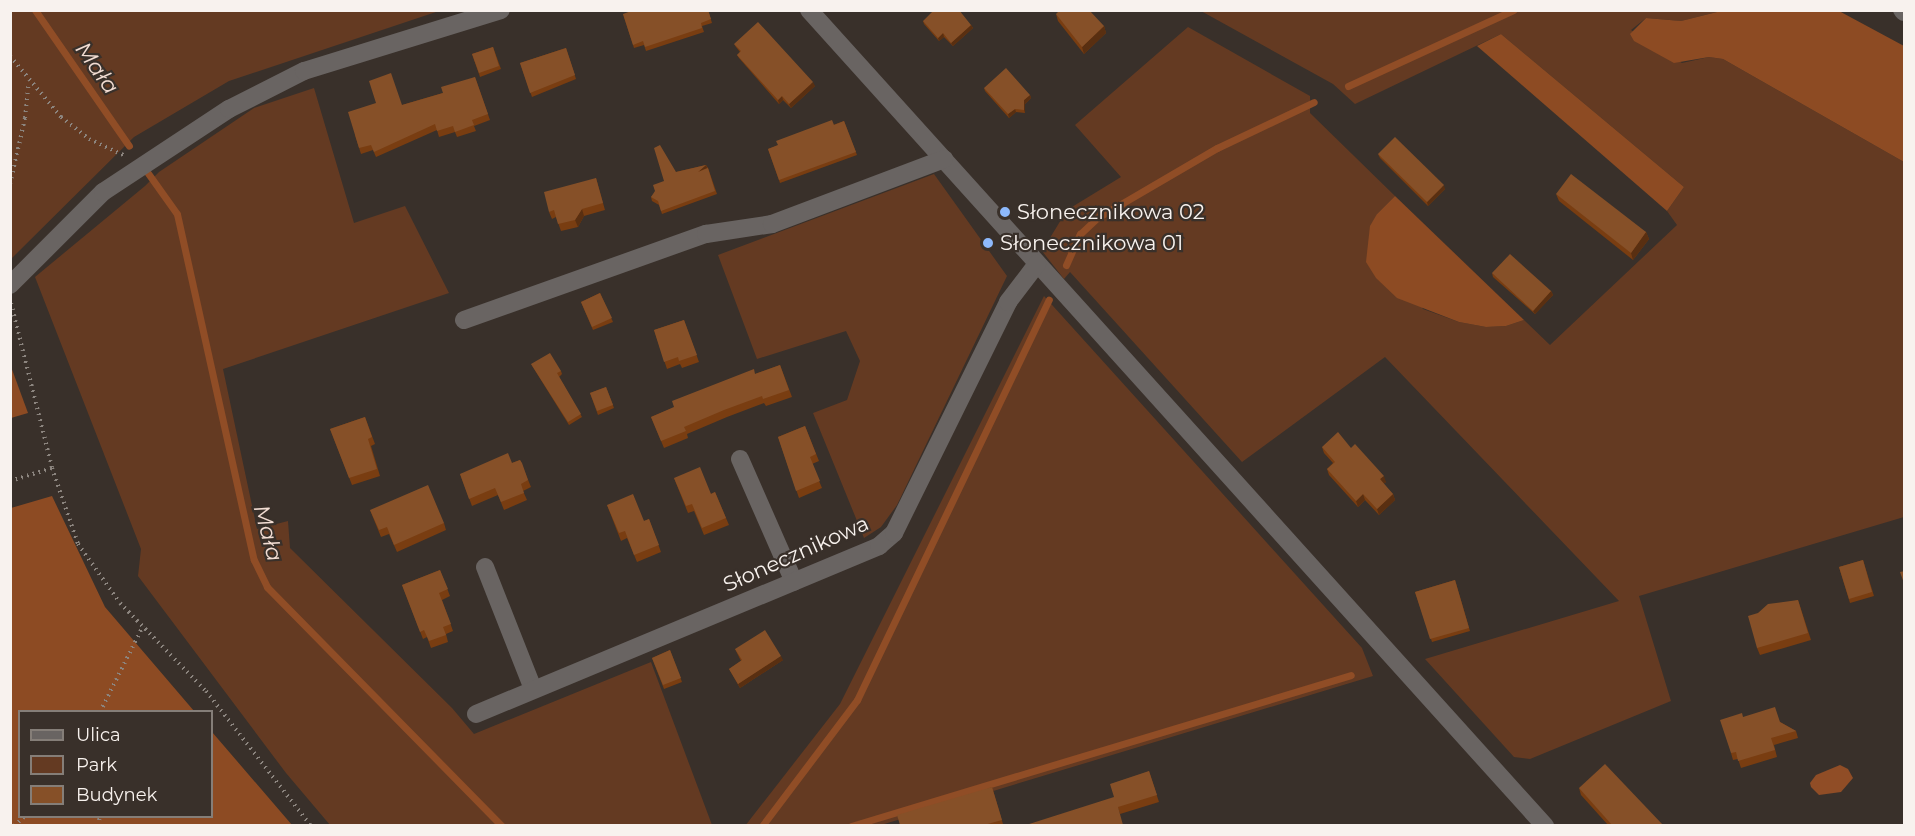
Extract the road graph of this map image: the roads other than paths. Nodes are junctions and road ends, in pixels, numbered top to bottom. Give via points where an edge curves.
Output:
1 (501, 10) edge
2 (808, 10) edge
3 (944, 159) junction
4 (1037, 264) junction
5 (10, 285) edge
6 (464, 320) dead end
7 (740, 459) dead end
8 (485, 567) dead end
9 (795, 582) junction
10 (533, 689) junction
11 (476, 714) dead end
12 (1545, 825) edge

1 - 5 street via 304,71 229,109 103,192
2 - 3 street
3 - 4 street
3 - 6 street via 772,224 706,234
4 - 9 street, Słonecznikowa via 1008,302 894,533 869,551
4 - 12 street
7 - 9 street
8 - 10 street
9 - 10 street, Słonecznikowa
10 - 11 street, Słonecznikowa

